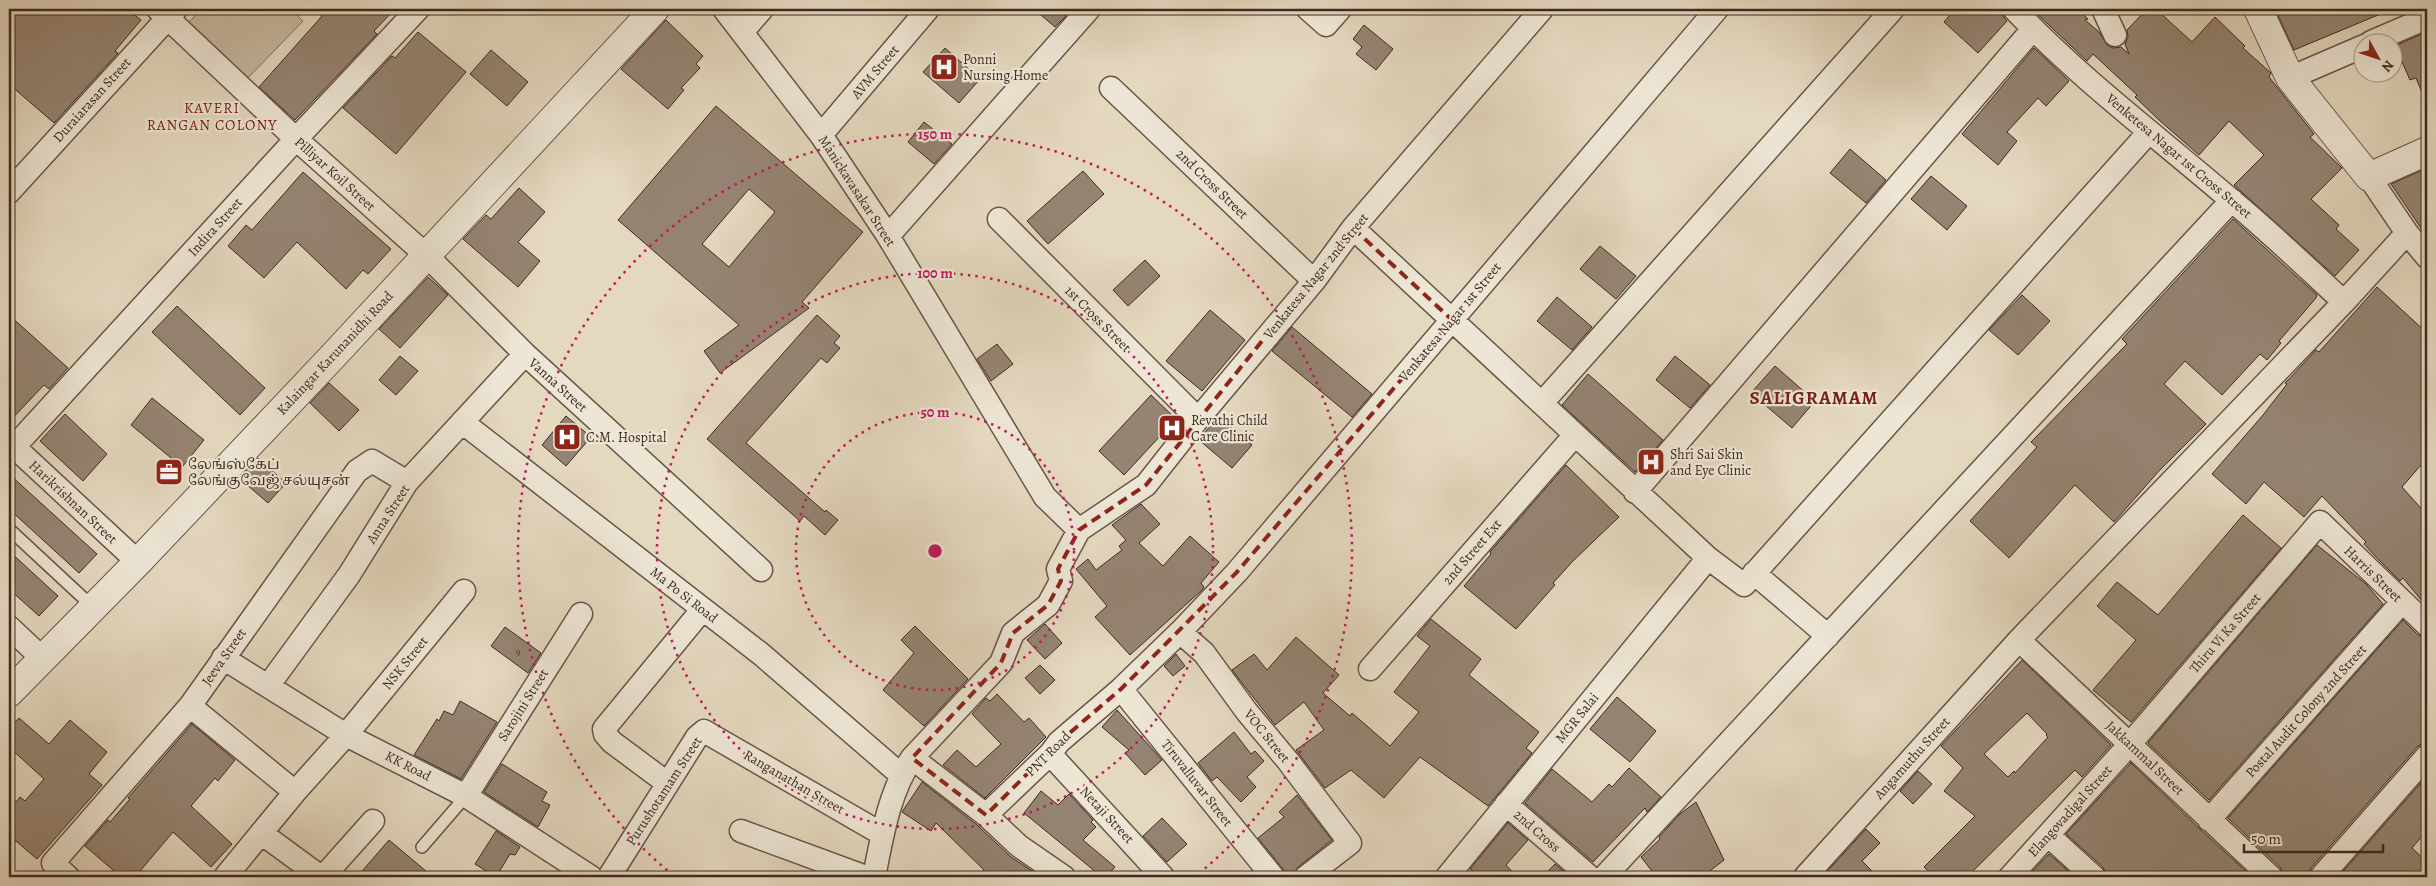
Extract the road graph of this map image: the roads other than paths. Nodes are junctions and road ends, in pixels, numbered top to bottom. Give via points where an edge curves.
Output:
1 (418, 9) edge
2 (655, 9) edge
3 (724, 9) edge
4 (762, 9) edge
5 (928, 9) edge
6 (1089, 9) edge
7 (1308, 9) edge
8 (1340, 9) edge
9 (1542, 9) edge
10 (1717, 9) edge
11 (1892, 9) edge
12 (2014, 9) edge
13 (2103, 9) edge
14 (2258, 9) edge
15 (167, 12) edge
16 (2427, 18) edge
17 (2033, 29) junction
18 (743, 32) junction
19 (2394, 32) edge
20 (2115, 35) dead end
21 (2354, 50) edge
22 (2290, 78) junction
23 (1111, 88) dead end
24 (2149, 132) junction
25 (821, 135) junction
26 (296, 138) junction
27 (2427, 151) edge
28 (2368, 177) junction
29 (9, 192) edge
30 (2232, 200) junction
31 (999, 219) dead end
32 (1353, 228) junction
33 (2407, 232) junction
34 (888, 236) junction
35 (426, 255) junction
36 (2427, 257) edge
37 (1314, 281) junction
38 (2344, 302) junction
39 (1452, 320) junction
40 (525, 354) junction
41 (1542, 403) junction
42 (1198, 419) junction
43 (462, 422) junction
44 (1575, 435) junction
45 (12, 445) edge
46 (407, 482) junction
47 (1635, 492) junction
48 (2320, 522) joint
49 (9, 529) edge
50 (1079, 530) junction
51 (1708, 558) junction
52 (138, 562) junction
53 (761, 570) dead end
54 (1754, 573) junction
55 (464, 591) dead end
56 (2402, 602) junction
57 (93, 607) junction
58 (702, 610) junction
59 (581, 614) dead end
60 (2427, 625) edge
61 (9, 627) edge
62 (1180, 632) junction
63 (1828, 636) junction
64 (2019, 640) junction
65 (42, 658) junction
66 (223, 658) junction
67 (1370, 669) dead end
68 (268, 686) junction
69 (1121, 689) junction
70 (9, 693) edge
71 (190, 706) junction
72 (704, 732) joint
73 (346, 735) junction
74 (2130, 744) junction
75 (1050, 754) junction
76 (2427, 756) edge
77 (906, 767) junction
78 (667, 783) junction
79 (295, 792) junction
80 (466, 796) junction
81 (1506, 804) junction
82 (986, 815) junction
83 (2209, 820) junction
84 (373, 821) dead end
85 (741, 831) dead end
86 (261, 833) junction
87 (882, 834) junction
88 (2049, 836) junction
89 (422, 847) dead end
90 (1454, 874) edge
91 (68, 877) edge
92 (224, 877) edge
93 (322, 877) edge
94 (591, 877) edge
95 (609, 877) edge
96 (866, 877) edge
97 (874, 877) edge
98 (1064, 877) edge
99 (1163, 877) edge
100 (1273, 877) edge
101 (1306, 877) edge
102 (1590, 877) edge
103 (1604, 877) edge
104 (1805, 877) edge
105 (2010, 877) edge
106 (2094, 877) edge
107 (2271, 877) edge
108 (2321, 877) edge

1 - 26 street, Indira Street
2 - 35 street, Kalaingar Karunanidhi Road
3 - 18 street, Manickavasakar Street
4 - 18 street
5 - 25 street, AVM Street
6 - 34 street
7 - 8 street via 1326,25
9 - 32 street, Venkatesa Nagar 2nd Street
10 - 39 street, Venkatesa Nagar 1st Street
11 - 41 street
12 - 17 street, Venketesa Nagar 1st Cross Street
13 - 20 street
14 - 22 street
15 - 26 street, Pilliyar Koil Street
15 - 29 street, Duraiarasan Street
16 - 19 street
17 - 24 street, Venketesa Nagar 1st Cross Street
17 - 47 street
18 - 25 street, Manickavasakar Street
21 - 22 street
22 - 28 street
23 - 37 street, 2nd Cross Street
24 - 30 street, Venketesa Nagar 1st Cross Street
24 - 54 street
25 - 34 street, Manickavasakar Street
26 - 35 street, Pilliyar Koil Street
26 - 45 street, Indira Street
27 - 28 street
28 - 33 street
30 - 38 street, Venketesa Nagar 1st Cross Street
30 - 63 street
31 - 42 street, 1st Cross Street
32 - 37 street, Venkatesa Nagar 2nd Street
32 - 39 street
33 - 36 street
33 - 38 street, Angamuthu Street
34 - 50 street, Manickavasakar Street via 1045,497
35 - 40 street, Vanna Street
35 - 52 street, Kalaingar Karunanidhi Road
37 - 42 street, Venkatesa Nagar 2nd Street
38 - 64 street, Angamuthu Street
39 - 41 street
39 - 62 street, Venkatesa Nagar 1st Street via 1237,572
40 - 43 street, Anna Street
40 - 53 street, Vanna Street
41 - 44 street
42 - 50 street, Venkatesa Nagar 2nd Street via 1146,485
43 - 46 street, Anna Street
43 - 58 street, Ma Po Si Road
44 - 47 street
44 - 67 street, 2nd Street Ext
45 - 52 street, Harikrishnan Street
46 - 66 street, Jeeva Street via 372,461 357,471
46 - 68 street, Anna Street via 349,575
47 - 51 street
48 - 56 street, Harris Street
48 - 74 street, Thiru Vi Ka Street
49 - 57 lane
50 - 77 street via 1058,570 1061,581 1048,605 1014,634 1001,663
51 - 54 street via 1744,585
51 - 81 street, MGR Salai
52 - 57 street, Kalaingar Karunanidhi Road
54 - 63 street
55 - 73 street, NSK Street
56 - 60 street, Harris Street
56 - 83 street, Postal Audit Colony 2nd Street
57 - 65 street, Kalaingar Karunanidhi Road
58 - 77 street, Ma Po Si Road
58 - 78 street via 604,729 612,742
59 - 80 street, Sarojini Street
61 - 65 street
62 - 69 street, PNT Road
62 - 101 street, VOC Street via 1204,653 1350,844
63 - 103 street
64 - 74 street, Jakkammal Street
64 - 104 street, Angamuthu Street
65 - 70 street, Kalaingar Karunanidhi Road
66 - 68 street, KK Road
66 - 71 street, Jeeva Street
68 - 73 street, KK Road
69 - 75 street, PNT Road via 1059,742
69 - 100 street, Tiruvalluvar Street
71 - 79 street
71 - 91 street, Jeeva Street via 53,863
72 - 78 street, Purushotamam Street via 697,737
72 - 87 street, Ranganathan Street
73 - 79 street, NSK Street
73 - 80 street, KK Road
74 - 83 street, Jakkammal Street
74 - 88 street, Elangovadigal Street
75 - 82 street, PNT Road
75 - 99 street, Netaji Street
76 - 108 street
77 - 82 street
77 - 87 street
78 - 95 street, Purushotamam Street
79 - 86 street, NSK Street
80 - 89 lane
80 - 94 street, KK Road
81 - 90 street, MGR Salai
81 - 102 street, 2nd Cross
82 - 98 street via 1019,846
83 - 107 street, Jakkammal Street
84 - 93 street
85 - 96 street
86 - 92 street, NSK Street
86 - 93 street
87 - 97 street
88 - 105 street, Elangovadigal Street
88 - 106 street

